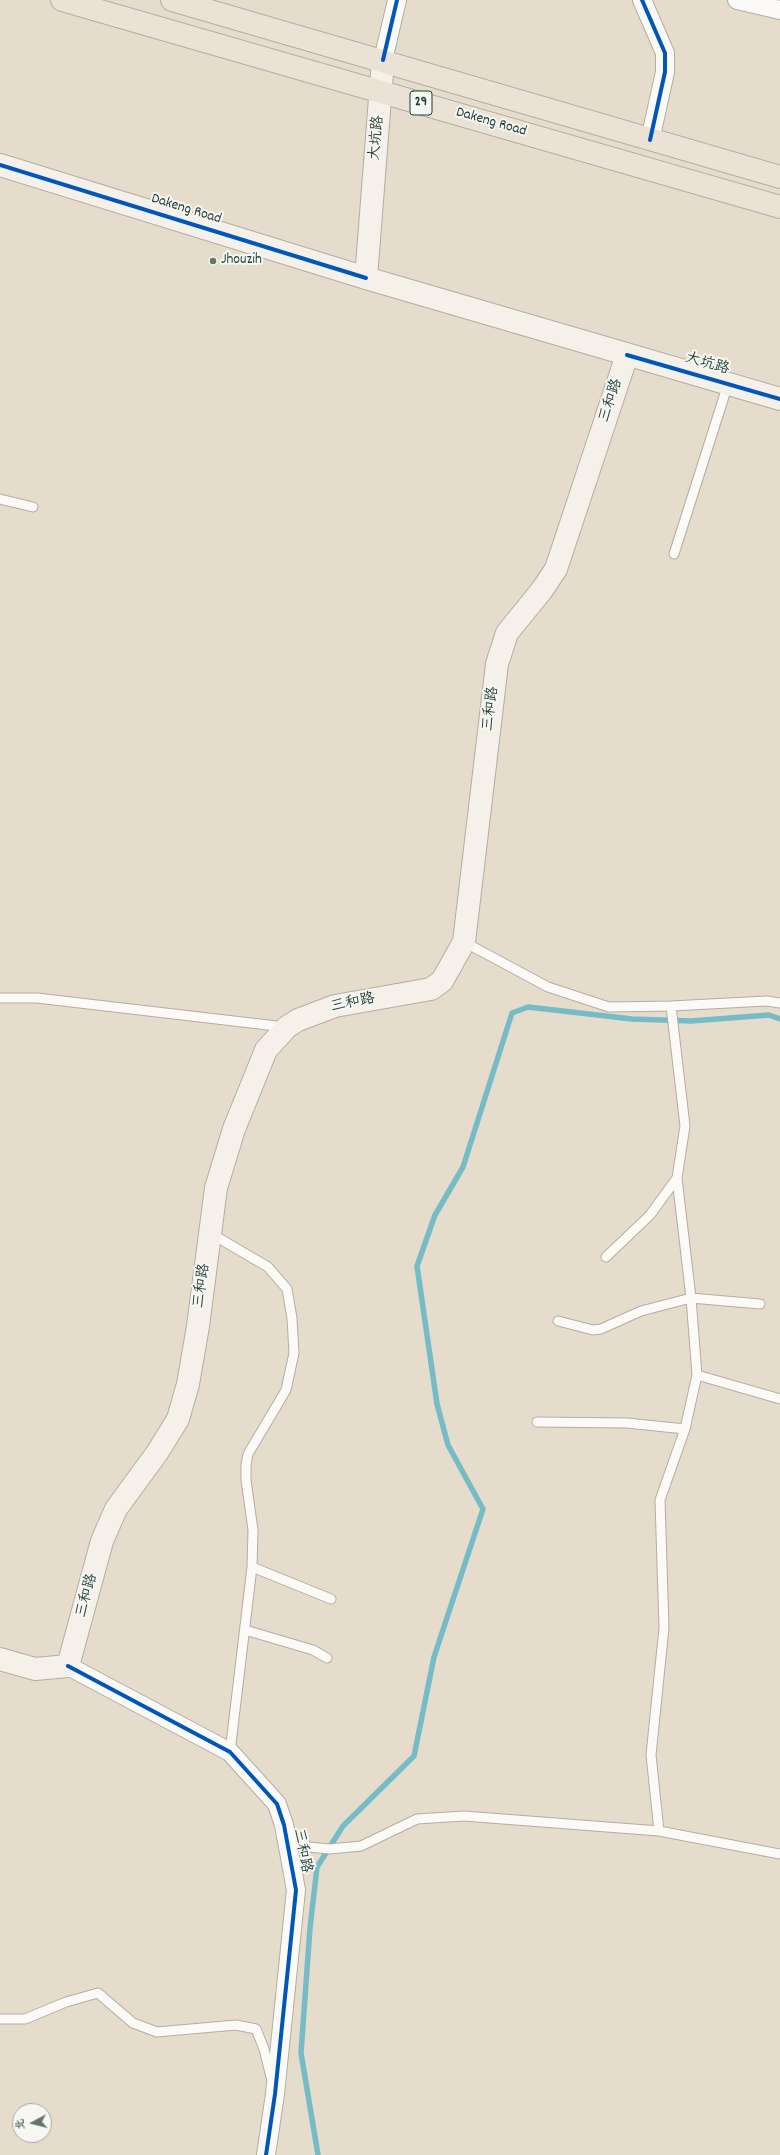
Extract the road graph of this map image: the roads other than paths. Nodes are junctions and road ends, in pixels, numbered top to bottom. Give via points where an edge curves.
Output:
1 (62, 0) edge
2 (172, 0) edge
3 (397, 0) edge
4 (642, 0) edge
5 (737, 0) edge
6 (780, 10) edge
7 (383, 60) junction
8 (382, 91) junction
9 (650, 140) junction
10 (0, 166) edge
11 (780, 177) edge
12 (780, 207) edge
13 (366, 278) junction
14 (627, 355) junction
15 (728, 384) junction
16 (780, 399) edge
17 (0, 499) edge
18 (33, 507) dead end
19 (674, 554) dead end
20 (464, 942) junction
21 (0, 998) edge
22 (780, 1003) edge
23 (671, 1006) junction
24 (287, 1027) junction
25 (677, 1178) junction
26 (210, 1233) junction
27 (606, 1257) dead end
28 (691, 1298) junction
29 (760, 1304) dead end
30 (558, 1321) dead end
31 (696, 1375) junction
32 (780, 1399) edge
33 (537, 1422) dead end
34 (685, 1429) junction
35 (252, 1567) junction
36 (331, 1599) dead end
37 (245, 1630) junction
38 (327, 1658) dead end
39 (0, 1659) edge
40 (68, 1666) junction
41 (230, 1752) junction
42 (284, 1825) junction
43 (659, 1831) junction
44 (780, 1854) edge
45 (0, 2019) edge
46 (275, 2094) junction
47 (266, 2155) edge

1 - 8 main road, Dakeng Road / 29
2 - 7 main road, Dakeng Road / 29
3 - 7 street, 大坑路
4 - 9 street via 665,53 665,72
5 - 6 street
7 - 8 main road, 大坑路
7 - 9 main road, Dakeng Road / 29
8 - 12 main road, Dakeng Road / 29
8 - 13 main road, 大坑路
9 - 11 main road, Dakeng Road / 29
10 - 13 main road, Dakeng Road
13 - 14 main road, Dakeng Road
14 - 15 main road, 大坑路
14 - 20 main road, 三和路 via 556,569 507,633 497,664
15 - 16 main road, 大坑路
15 - 19 lane
17 - 18 lane
20 - 23 lane via 548,987 609,1007
20 - 24 main road, 三和路 via 442,981 431,989 335,1006 298,1020
21 - 24 lane via 37,998
22 - 23 lane via 767,1001
23 - 25 lane via 685,1126
24 - 26 main road, 三和路 via 266,1050 234,1129 216,1188
25 - 27 lane via 650,1216
25 - 28 lane
26 - 35 lane via 268,1267 287,1289 292,1318 294,1353 286,1390 248,1454 246,1465 253,1530
26 - 40 main road, 三和路 via 188,1384 178,1419 116,1509 102,1541
28 - 29 lane
28 - 30 lane via 642,1311 593,1330
28 - 31 lane
31 - 32 lane
31 - 34 lane
33 - 34 lane via 627,1423
34 - 43 lane via 660,1500 664,1628 651,1754
35 - 36 lane
35 - 37 lane
37 - 38 lane via 313,1650
37 - 41 lane
39 - 40 main road via 35,1669
40 - 41 street, 三和路
41 - 42 street, 三和路 via 277,1804
42 - 43 lane via 308,1847 330,1849 361,1846 417,1819 464,1816
42 - 46 street, 三和路 via 296,1890
43 - 44 lane
45 - 46 lane via 25,2019 66,2002 98,1994 133,2022 157,2032 236,2025 256,2029 264,2049
46 - 47 street, 三和路

